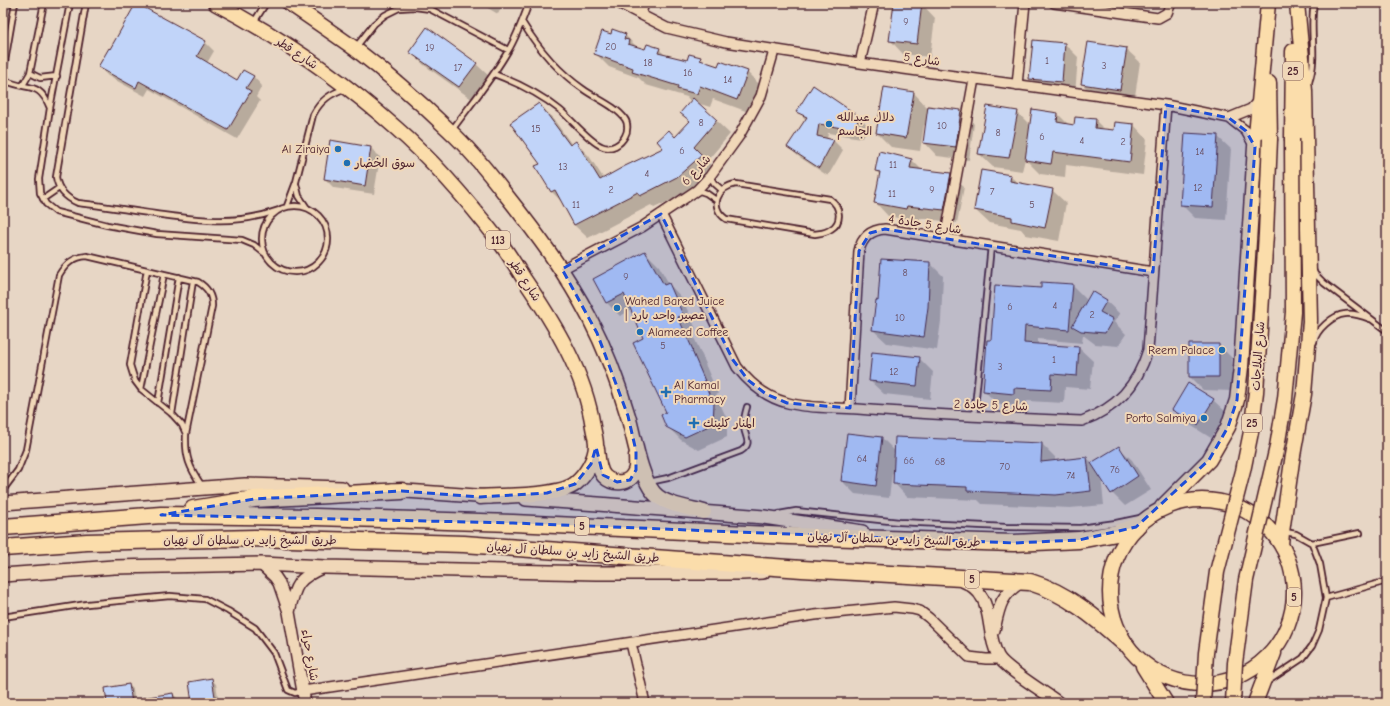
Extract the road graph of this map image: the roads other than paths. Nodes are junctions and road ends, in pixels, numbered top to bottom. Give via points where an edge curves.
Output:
1 (15, 3) edge
2 (44, 3) edge
3 (70, 3) edge
4 (86, 3) edge
5 (215, 3) edge
6 (266, 3) edge
7 (289, 3) edge
8 (530, 3) edge
9 (618, 3) edge
10 (644, 3) edge
11 (874, 3) edge
12 (1025, 3) edge
13 (1054, 3) edge
14 (1171, 3) edge
15 (1268, 3) edge
16 (1295, 3) edge
17 (1314, 3) edge
18 (641, 14) junction
19 (522, 22) junction
20 (253, 24) junction
21 (354, 49) junction
22 (508, 50) junction
23 (774, 51) junction
24 (860, 63) junction
25 (30, 73) junction
26 (494, 74) junction
27 (57, 76) junction
28 (974, 79) junction
29 (23, 85) junction
30 (1017, 85) junction
31 (348, 88) junction
32 (1305, 91) junction
33 (1260, 99) junction
34 (1166, 105) junction
35 (50, 108) junction
36 (1229, 118) junction
37 (451, 132) junction
38 (1255, 147) junction
39 (710, 176) junction
40 (296, 182) junction
41 (59, 188) junction
42 (697, 190) junction
43 (722, 190) junction
44 (43, 199) junction
45 (716, 200) junction
46 (287, 206) junction
47 (307, 208) junction
48 (279, 210) junction
49 (661, 214) junction
50 (945, 239) junction
51 (991, 246) junction
52 (1308, 247) junction
53 (264, 253) junction
54 (562, 269) junction
55 (147, 270) junction
56 (1153, 272) junction
57 (164, 274) junction
58 (179, 277) junction
59 (193, 281) junction
60 (1370, 319) junction
61 (1387, 331) edge
62 (141, 389) junction
63 (1304, 394) junction
64 (158, 403) junction
65 (747, 407) dead end
66 (850, 408) junction
67 (172, 414) junction
68 (974, 417) junction
69 (186, 434) junction
70 (596, 447) junction
71 (636, 451) junction
72 (647, 482) junction
73 (203, 487) junction
74 (3, 490) edge
75 (402, 491) junction
76 (480, 497) junction
77 (3, 503) edge
78 (704, 512) junction
79 (1153, 514) junction
80 (161, 515) junction
81 (764, 517) junction
82 (3, 527) edge
83 (1136, 527) junction
84 (1360, 533) dead end
85 (1281, 538) junction
86 (909, 539) junction
87 (1312, 543) junction
88 (3, 548) edge
89 (261, 564) junction
90 (326, 567) junction
91 (802, 569) junction
92 (3, 576) edge
93 (955, 578) junction
94 (1387, 581) edge
95 (1021, 582) junction
96 (1326, 598) junction
97 (289, 612) junction
98 (3, 617) edge
99 (991, 640) junction
100 (631, 643) junction
101 (1124, 643) junction
102 (1276, 649) junction
103 (999, 658) junction
104 (1141, 662) junction
105 (1261, 686) junction
106 (303, 691) junction
107 (305, 703) edge
108 (645, 703) edge
109 (1059, 703) edge
110 (1166, 703) edge
111 (1203, 703) edge
112 (1233, 703) edge
113 (1255, 703) edge

1 - 29 lane via 3,72 6,81
2 - 25 lane
3 - 27 lane
4 - 41 lane via 56,177
5 - 20 main road, شارع قطر / 113
6 - 20 lane
7 - 21 main road
8 - 19 lane
9 - 18 street, شارع 5
10 - 18 street
11 - 24 street
12 - 30 street
13 - 14 street via 1158,18 1167,13
15 - 33 main road
15 - 111 main road, شارع البلاجات / 25, bridge via 1270,139 1256,392 1243,472 1217,572 1206,653
16 - 32 main road
16 - 112 main road, 25, bridge via 1292,139 1294,312 1277,447 1246,580 1235,663
17 - 32 lane via 1311,26 1313,66
18 - 23 street, شارع 5 via 667,28
19 - 22 lane
19 - 26 lane via 543,52 568,78 618,111 626,120 628,131 623,141 613,147 601,147 545,99 517,83
20 - 31 main road, شارع قطر / 113 via 300,53
21 - 22 lane via 374,24 385,15 399,8 415,7 430,9
21 - 37 main road
22 - 26 lane
23 - 24 street, شارع 5
23 - 39 street, شارع 6 via 761,96 739,136
24 - 28 street, شارع 5
25 - 27 lane via 40,78
25 - 29 lane
26 - 37 lane
27 - 35 lane
28 - 30 street, شارع 5
28 - 50 street
29 - 35 lane via 40,92 47,99
30 - 34 street, شارع 5
31 - 40 lane via 324,99 316,109
31 - 70 main road, شارع قطر / 113 via 396,128 435,166 500,242 548,315 566,348 583,386 591,412
32 - 52 main road
33 - 36 street via 1251,109
33 - 38 main road
34 - 36 street, شارع 5
34 - 56 street, شارع 5 جادة 2
35 - 44 lane via 39,179
36 - 38 street, شارع 5 via 1246,131
37 - 54 main road via 490,175
38 - 79 main road via 1237,400 1228,428 1209,460
39 - 42 street, شارع 6
39 - 43 lane
40 - 46 lane
40 - 47 lane via 299,196
41 - 44 lane
41 - 48 lane via 67,197 78,203 199,220 226,221 262,216
42 - 45 lane
42 - 49 street, شارع 6
43 - 45 lane
43 - 45 lane via 730,185 742,184 830,199 835,202 839,213 832,229 815,234 726,219 720,215
44 - 53 lane via 56,212 107,225 157,234 242,240
46 - 47 lane
46 - 48 lane
47 - 53 lane via 318,215 325,226 328,238 326,251 319,262 308,269 296,272 283,270 272,264
48 - 53 lane via 269,218 263,228 261,241
49 - 54 street, شارع 6 via 642,227
49 - 66 street, شارع 5 جادة 2 via 733,360 748,380 766,394 787,403
50 - 51 street, شارع 5 جادة 4
50 - 66 street, شارع 5 جادة 4 via 885,228 875,230 862,241 859,251
51 - 56 street, شارع 5 جادة 4
51 - 68 lane
52 - 60 lane via 1315,274
52 - 63 main road via 1310,321
54 - 71 main road via 581,301 611,366 628,416
55 - 57 lane
55 - 62 lane via 130,365 135,381
55 - 74 lane via 87,256 72,260 59,275 26,450 18,470
56 - 68 street, شارع 5 جادة 2 via 1148,350 1134,382 1111,406 1082,421
57 - 58 lane
57 - 62 lane
58 - 59 lane
58 - 64 lane
59 - 67 lane
59 - 69 lane via 207,289 212,306
60 - 61 lane
60 - 63 lane via 1358,314 1344,314 1325,323 1314,338
62 - 64 lane
63 - 85 main road
64 - 67 lane
65 - 72 lane via 744,428 748,443 746,448 668,478
66 - 68 street, شارع 5 جادة 2
67 - 69 lane
69 - 73 lane via 185,449 188,460
70 - 71 main road via 603,475 617,482 630,480 636,470
70 - 76 main road, شارع قطر / 113 via 591,464 582,477 563,490
71 - 72 main road
72 - 78 main road via 660,499
73 - 75 main road via 259,485
73 - 77 main road
75 - 76 main road
75 - 80 highway via 254,499
76 - 78 main road
78 - 81 main road
79 - 81 lane via 1080,528 899,522 796,511
79 - 83 main road, 5
79 - 85 main road, 5 via 1177,504 1198,500 1220,502 1240,508
80 - 82 highway, طريق الشيخ زايد بن سلطان آل نهيان / 5
80 - 86 highway, طريق الشيخ زايد بن سلطان آل نهيان / 5 via 513,522
81 - 86 main road
83 - 86 highway, طريق الشيخ زايد بن سلطان آل نهيان / 5 via 1117,533 1072,540 1014,543
83 - 101 main road, 5 via 1118,553 1110,583 1112,614
84 - 87 lane
85 - 87 lane via 1296,534
85 - 102 main road, 5 via 1292,573 1294,594 1291,615
87 - 96 lane via 1320,564
88 - 91 highway, طريق الشيخ زايد بن سلطان آل نهيان / 5 via 87,542 255,538 464,544
89 - 90 main road
89 - 92 main road via 114,568
89 - 97 street, شارع حراء via 279,583
90 - 91 main road via 596,573 727,573
90 - 97 street, شارع حراء via 300,581 295,588
91 - 93 highway, طريق الشيخ زايد بن سلطان آل نهيان / 5
93 - 95 highway, طريق الشيخ زايد بن سلطان آل نهيان / 5
93 - 99 street via 970,585 984,599
94 - 96 lane
95 - 99 street via 999,606
95 - 101 highway, طريق الشيخ زايد بن سلطان آل نهيان / 5 via 1040,585 1066,597 1095,617
96 - 105 lane via 1319,630 1303,658
97 - 106 street, شارع حراء
98 - 106 lane via 87,604 170,596 206,599 255,628 274,653 288,690 295,693
99 - 103 street
100 - 103 street via 815,615 894,607 920,611 969,657
100 - 106 street
100 - 108 street
101 - 104 main road, 5
102 - 104 main road, 5 via 1254,668 1232,679 1208,684 1184,683 1161,675
102 - 105 main road
103 - 109 street via 1007,667
104 - 110 main road
105 - 113 main road
106 - 107 street, شارع حراء

